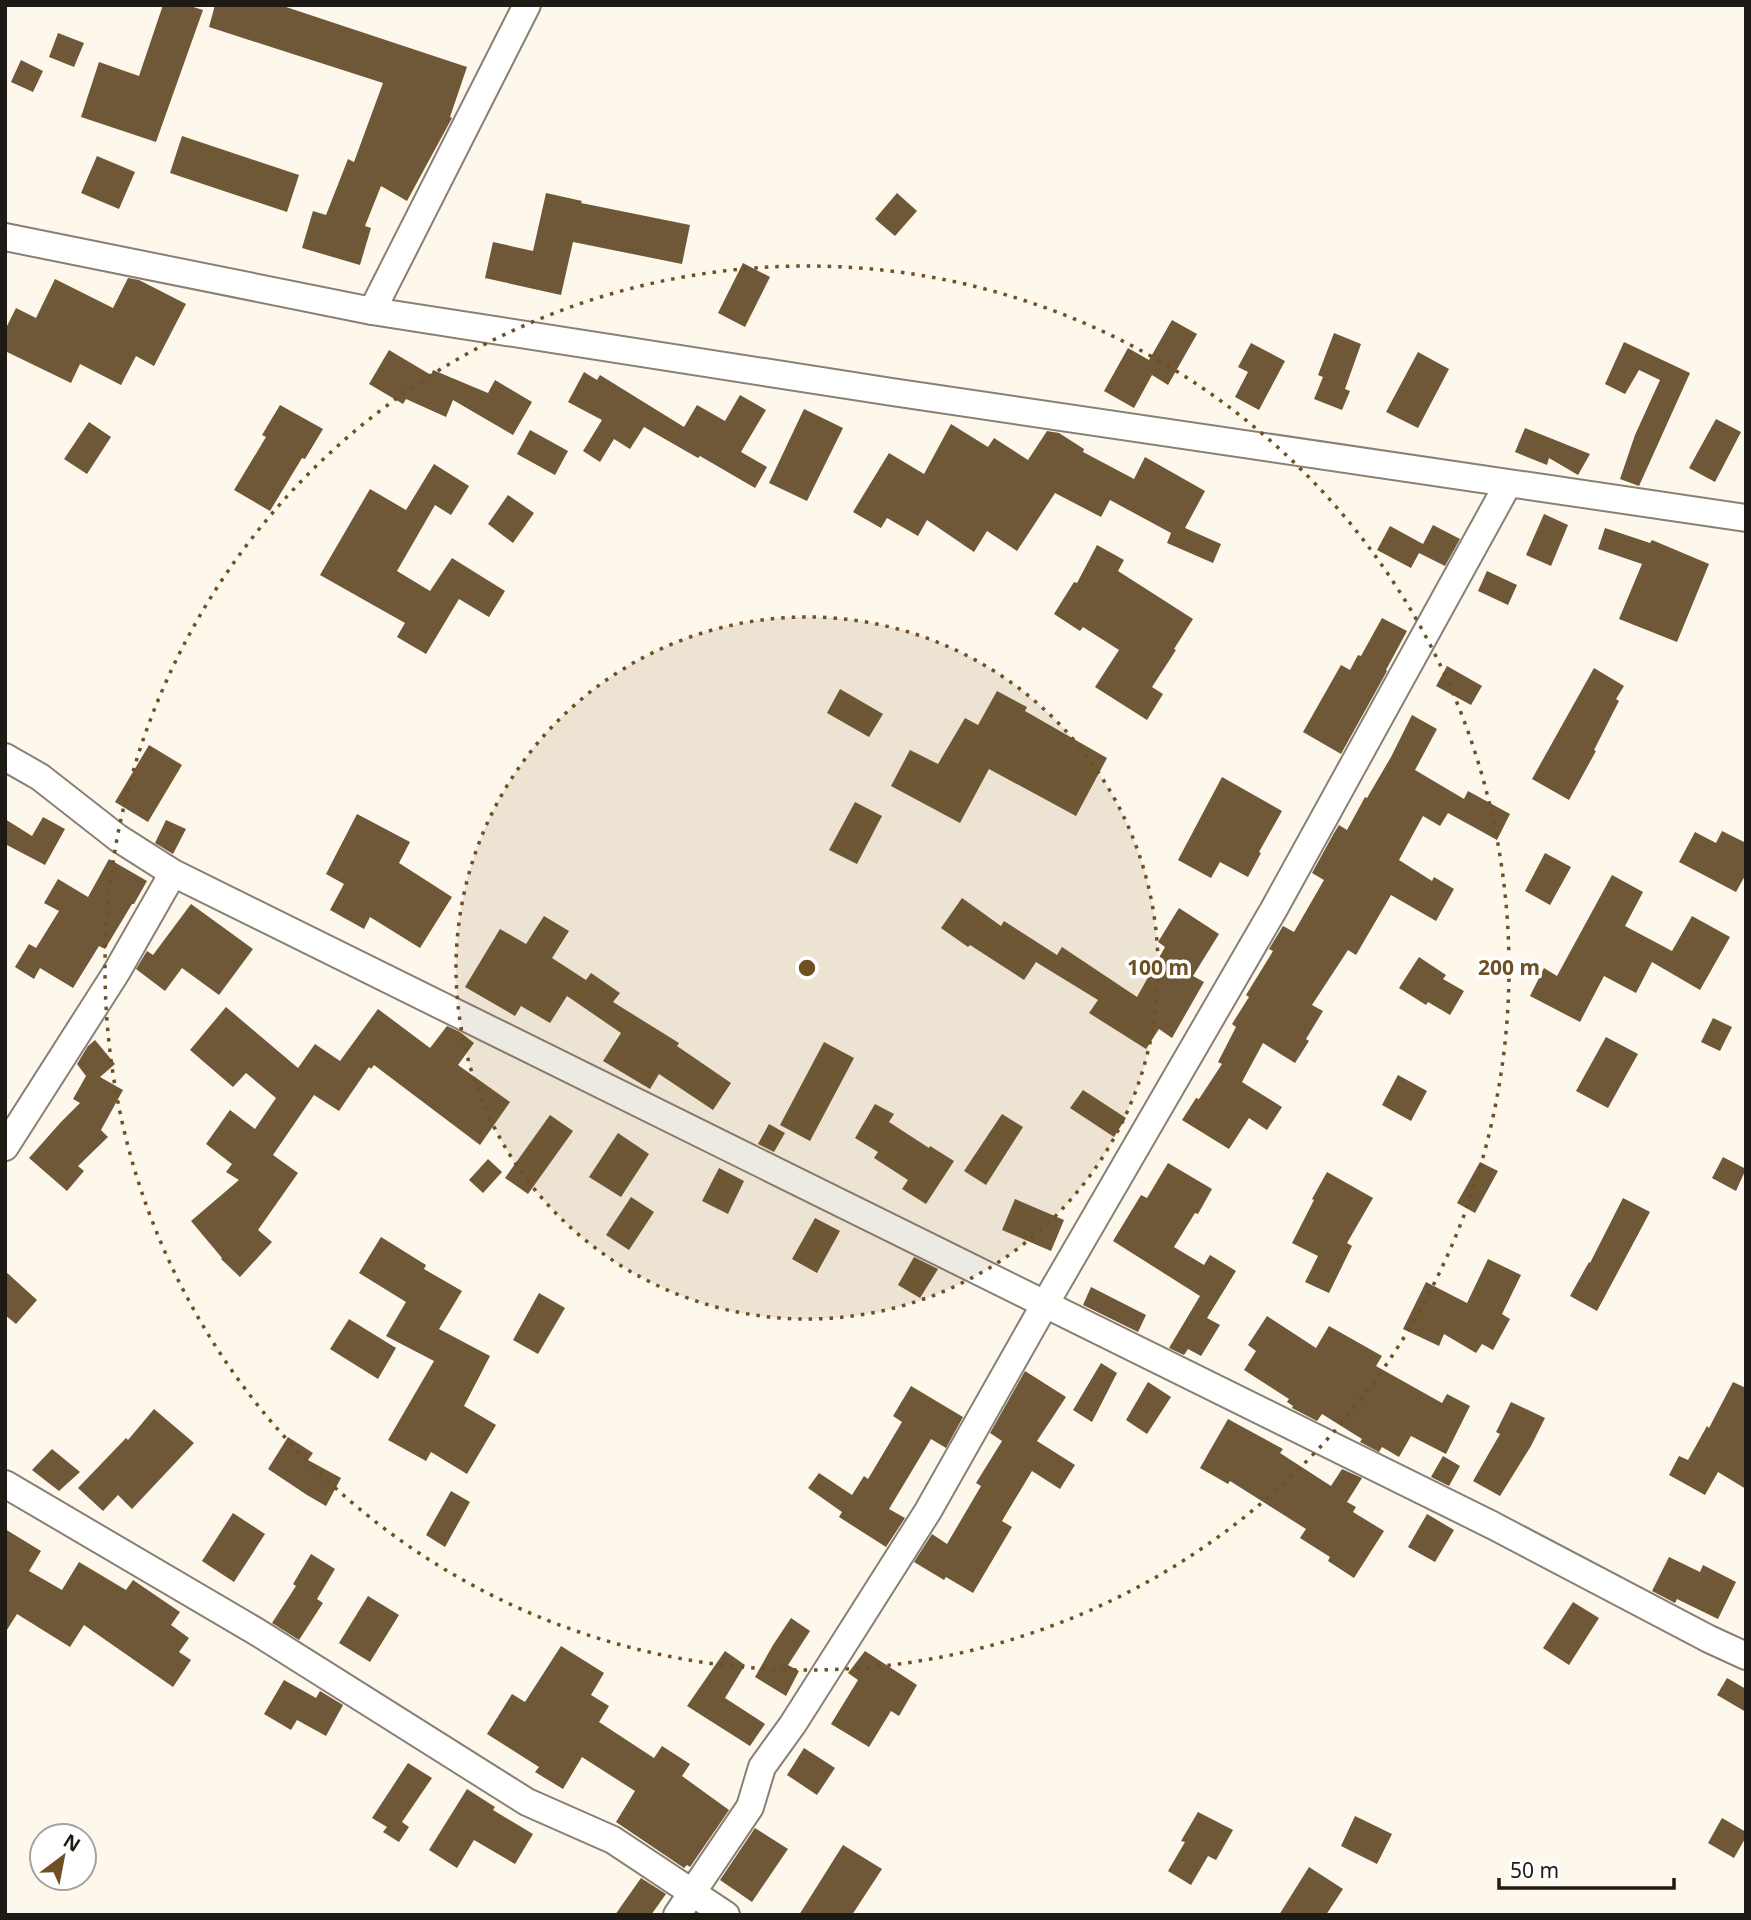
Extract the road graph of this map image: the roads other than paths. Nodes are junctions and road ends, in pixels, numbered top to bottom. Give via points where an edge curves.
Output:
1 (527, 5) edge
2 (5, 237) edge
3 (372, 311) junction
4 (1508, 484) junction
5 (1746, 518) edge
6 (5, 757) edge
7 (173, 873) junction
8 (5, 1147) edge
9 (1045, 1304) junction
10 (5, 1484) edge
11 (1746, 1656) edge
12 (684, 1904) edge
13 (726, 1915) edge

1 - 3 street
2 - 3 street
3 - 4 street
4 - 5 street
4 - 9 street via 1274,909
6 - 7 street
7 - 8 street via 116,973
7 - 9 street
9 - 11 street
9 - 12 street via 928,1511 762,1767 750,1807
10 - 12 street via 257,1632 527,1802 613,1840
12 - 13 street

